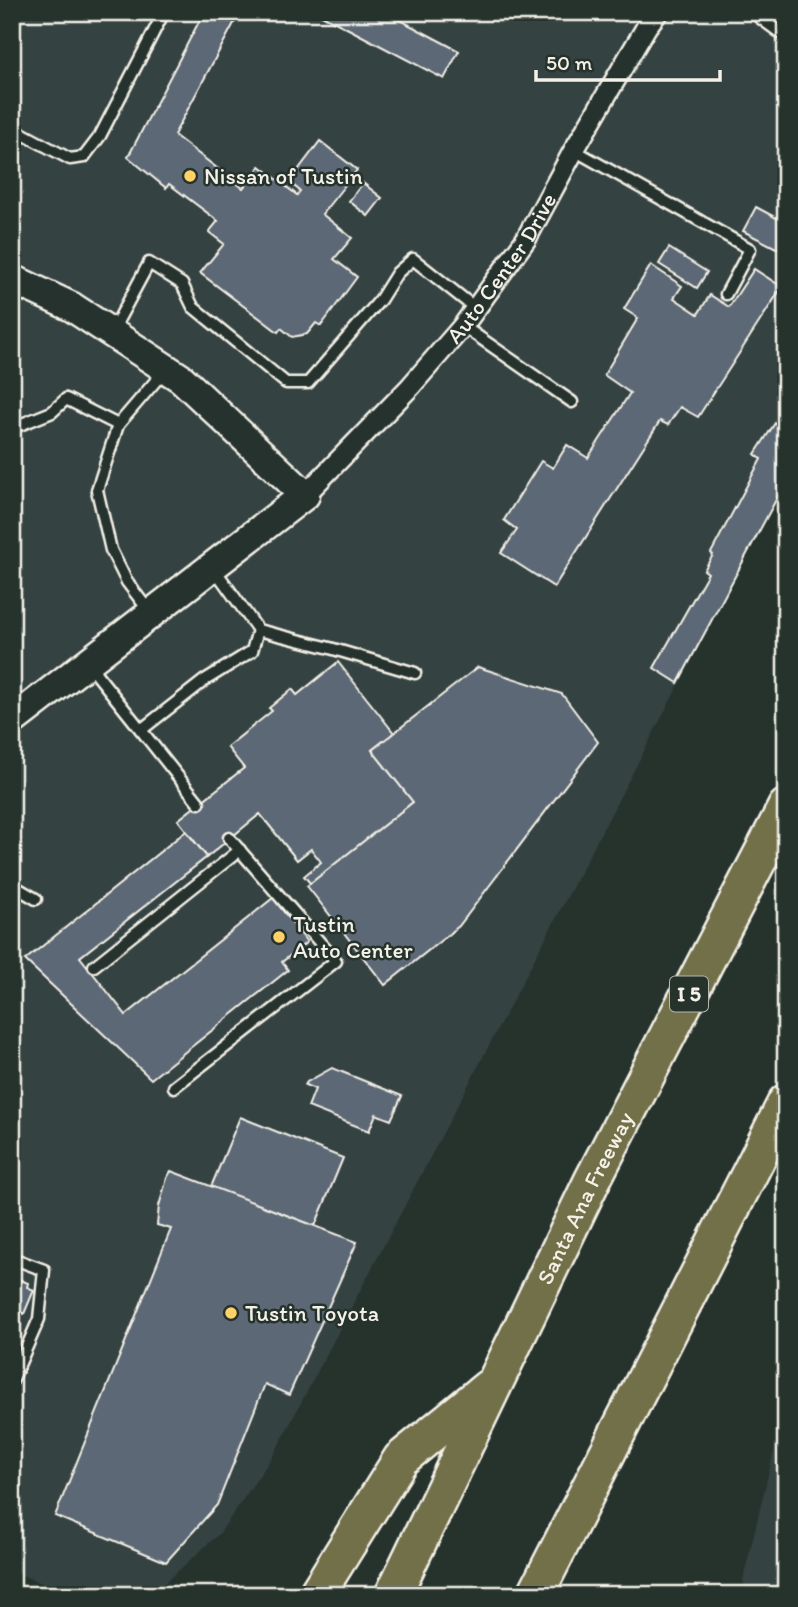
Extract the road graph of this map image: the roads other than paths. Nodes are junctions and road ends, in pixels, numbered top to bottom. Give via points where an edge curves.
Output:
1 (164, 12) edge
2 (658, 12) edge
3 (752, 12) edge
4 (786, 37) edge
5 (12, 128) edge
6 (574, 150) junction
7 (12, 279) edge
8 (726, 294) dead end
9 (475, 308) junction
10 (463, 326) junction
11 (111, 333) junction
12 (166, 369) junction
13 (572, 402) dead end
14 (118, 425) junction
15 (12, 428) edge
16 (305, 495) junction
17 (212, 566) junction
18 (151, 614) junction
19 (258, 630) junction
20 (87, 663) junction
21 (415, 673) dead end
22 (12, 721) edge
23 (141, 730) junction
24 (199, 803) dead end
25 (786, 807) edge
26 (229, 838) dead end
27 (240, 850) junction
28 (12, 885) edge
29 (36, 899) dead end
30 (94, 966) dead end
31 (174, 1087) dead end
32 (786, 1102) edge
33 (12, 1258) edge
34 (12, 1381) edge
35 (496, 1382) junction
36 (316, 1595) edge
37 (393, 1595) edge
38 (535, 1595) edge

1 - 5 lane via 84,157 70,159
2 - 6 street, Auto Center Drive
3 - 4 lane
6 - 8 lane via 750,249
6 - 9 street, Auto Center Drive via 526,239
7 - 11 street via 72,307
9 - 10 street, Auto Center Drive
9 - 11 lane via 413,259 308,383 286,383 193,307 182,284 149,263
10 - 13 lane
10 - 16 street, Auto Center Drive
11 - 12 street
12 - 14 lane
12 - 16 street
14 - 15 lane via 66,399 52,412
14 - 18 lane via 97,490 111,550
16 - 17 street, Auto Center Drive
17 - 18 street, Auto Center Drive
17 - 19 lane
18 - 20 street, Auto Center Drive
19 - 21 lane
19 - 23 lane via 253,651 205,680
20 - 22 street, Auto Center Drive
20 - 23 lane
23 - 24 lane
25 - 35 highway, Santa Ana Freeway / I 5 via 592,1181
26 - 27 lane
27 - 30 lane
27 - 31 lane via 335,961
28 - 29 lane
32 - 38 highway
33 - 34 lane via 44,1270 39,1319
35 - 36 highway via 401,1459
35 - 37 highway, Santa Ana Freeway / I 5

